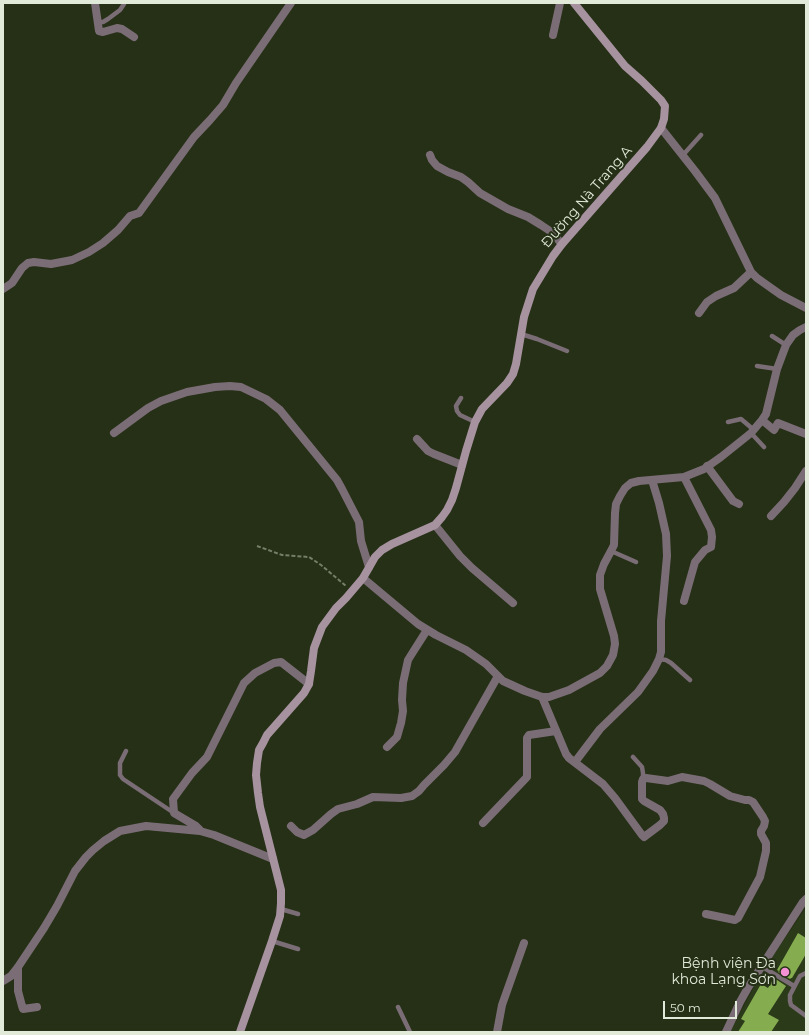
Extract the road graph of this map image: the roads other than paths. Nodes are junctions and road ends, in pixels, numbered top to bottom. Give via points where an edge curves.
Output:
1 (95, 3) edge
2 (291, 3) edge
3 (560, 3) edge
4 (574, 3) edge
5 (124, 4) edge
6 (98, 20) junction
7 (553, 35) dead end
8 (134, 37) dead end
9 (661, 128) junction
10 (701, 135) dead end
11 (430, 155) dead end
12 (683, 156) junction
13 (562, 244) junction
14 (751, 272) junction
15 (3, 289) edge
16 (806, 308) edge
17 (699, 313) dead end
18 (806, 327) edge
19 (521, 334) junction
20 (772, 336) dead end
21 (786, 345) junction
22 (567, 351) dead end
23 (757, 366) dead end
24 (777, 369) junction
25 (461, 398) dead end
26 (762, 420) junction
27 (474, 422) junction
28 (728, 422) dead end
29 (752, 432) junction
30 (114, 433) dead end
31 (806, 434) edge
32 (417, 439) dead end
33 (764, 447) dead end
34 (462, 465) junction
35 (708, 466) junction
36 (806, 471) edge
37 (684, 477) junction
38 (652, 480) junction
39 (739, 504) dead end
40 (771, 516) dead end
41 (435, 525) junction
42 (611, 552) junction
43 (636, 562) dead end
44 (369, 567) junction
45 (363, 578) junction
46 (684, 601) dead end
47 (513, 603) dead end
48 (427, 630) junction
49 (659, 659) junction
50 (498, 676) junction
51 (690, 680) dead end
52 (309, 684) junction
53 (542, 697) junction
54 (556, 731) junction
55 (387, 747) dead end
56 (126, 751) dead end
57 (633, 757) dead end
58 (575, 762) junction
59 (643, 779) junction
60 (174, 813) junction
61 (483, 823) dead end
62 (291, 826) dead end
63 (200, 831) junction
64 (273, 860) junction
65 (806, 899) edge
66 (281, 909) junction
67 (298, 914) dead end
68 (706, 914) dead end
69 (272, 941) junction
70 (524, 943) dead end
71 (298, 949) dead end
72 (761, 966) junction
73 (18, 967) junction
74 (806, 973) edge
75 (3, 982) edge
76 (794, 986) junction
77 (38, 1007) dead end
78 (398, 1007) dead end
79 (806, 1016) edge
80 (240, 1032) edge
81 (410, 1032) edge
82 (497, 1032) edge
83 (726, 1032) edge

1 - 6 street
2 - 15 street via 224,104 194,137 139,213 130,216 103,243 72,260 51,264 28,263 12,283
3 - 7 street
4 - 9 street, Đường Nà Trang A via 624,66 665,106
5 - 6 lane via 108,20
6 - 8 street via 99,31 117,28
9 - 12 street
9 - 13 street, Đường Nà Trang A via 647,148
10 - 12 lane
11 - 13 street via 437,166 461,177 480,193 508,209 541,225
12 - 14 street via 715,198
13 - 19 street, Đường Nà Trang A via 533,289
14 - 16 street via 776,291
14 - 17 street via 734,288 707,302
18 - 21 street via 793,335
19 - 22 lane
19 - 27 street, Đường Nà Trang A via 513,374
20 - 21 lane
21 - 24 street
23 - 24 lane
24 - 26 street via 766,414
25 - 27 lane via 456,406 457,411
26 - 29 street
26 - 31 street via 774,430 778,423
27 - 34 street, Đường Nà Trang A
28 - 29 lane via 741,419
29 - 33 lane
29 - 35 street
30 - 44 street via 148,408 187,392 230,386 241,387 266,399 280,410 337,480 359,522 361,541
32 - 34 street via 428,451
34 - 41 street, Đường Nà Trang A via 452,500
35 - 37 street
35 - 39 street via 733,500
36 - 40 street
37 - 38 street
37 - 46 street via 711,530 712,537 711,547 695,562
38 - 42 street via 631,483 620,496 616,504 614,545
38 - 49 street via 666,534 667,556
41 - 44 street, Đường Nà Trang A via 382,550
41 - 47 street via 460,556
42 - 43 lane
42 - 53 street via 600,575 600,589 615,644 608,666 569,690
44 - 45 street, Đường Nà Trang A
45 - 48 street
45 - 52 street, Đường Nà Trang A via 322,627 314,648
48 - 50 street via 471,654
48 - 55 street via 408,660 403,683 401,723 397,737
49 - 51 lane via 671,663
49 - 58 street via 638,692 600,730
50 - 53 street via 509,684
50 - 62 street via 455,752 419,791 412,796 401,798 373,797 338,809 304,835
52 - 60 street via 281,662 255,672 244,683 207,757 173,799
52 - 64 street, Đường Nà Trang A via 267,735 259,750 256,775 258,793
53 - 54 street
54 - 58 street via 566,754
54 - 61 street via 529,735 527,776
56 - 60 lane via 120,763 120,775 123,779
57 - 59 lane via 642,767
58 - 59 street via 603,784 644,837 660,825 664,818 660,810 642,799
59 - 68 street via 668,781 682,777 704,781 730,796 753,802 763,817 764,826 761,834 766,843 766,851 760,877 738,918 735,920
60 - 63 street
63 - 64 street
63 - 73 street via 146,826 120,831 104,841 86,856 75,871
64 - 66 street, Đường Nà Trang A via 281,890
65 - 72 street
66 - 67 lane
66 - 69 street, Đường Nà Trang A
69 - 71 lane
69 - 80 street, Đường Nà Trang A
70 - 82 street via 502,1005
72 - 76 lane
72 - 83 street
73 - 75 street
73 - 77 street via 18,991 23,1009
74 - 76 lane via 800,976
76 - 79 lane via 790,995 792,1006
78 - 81 lane

